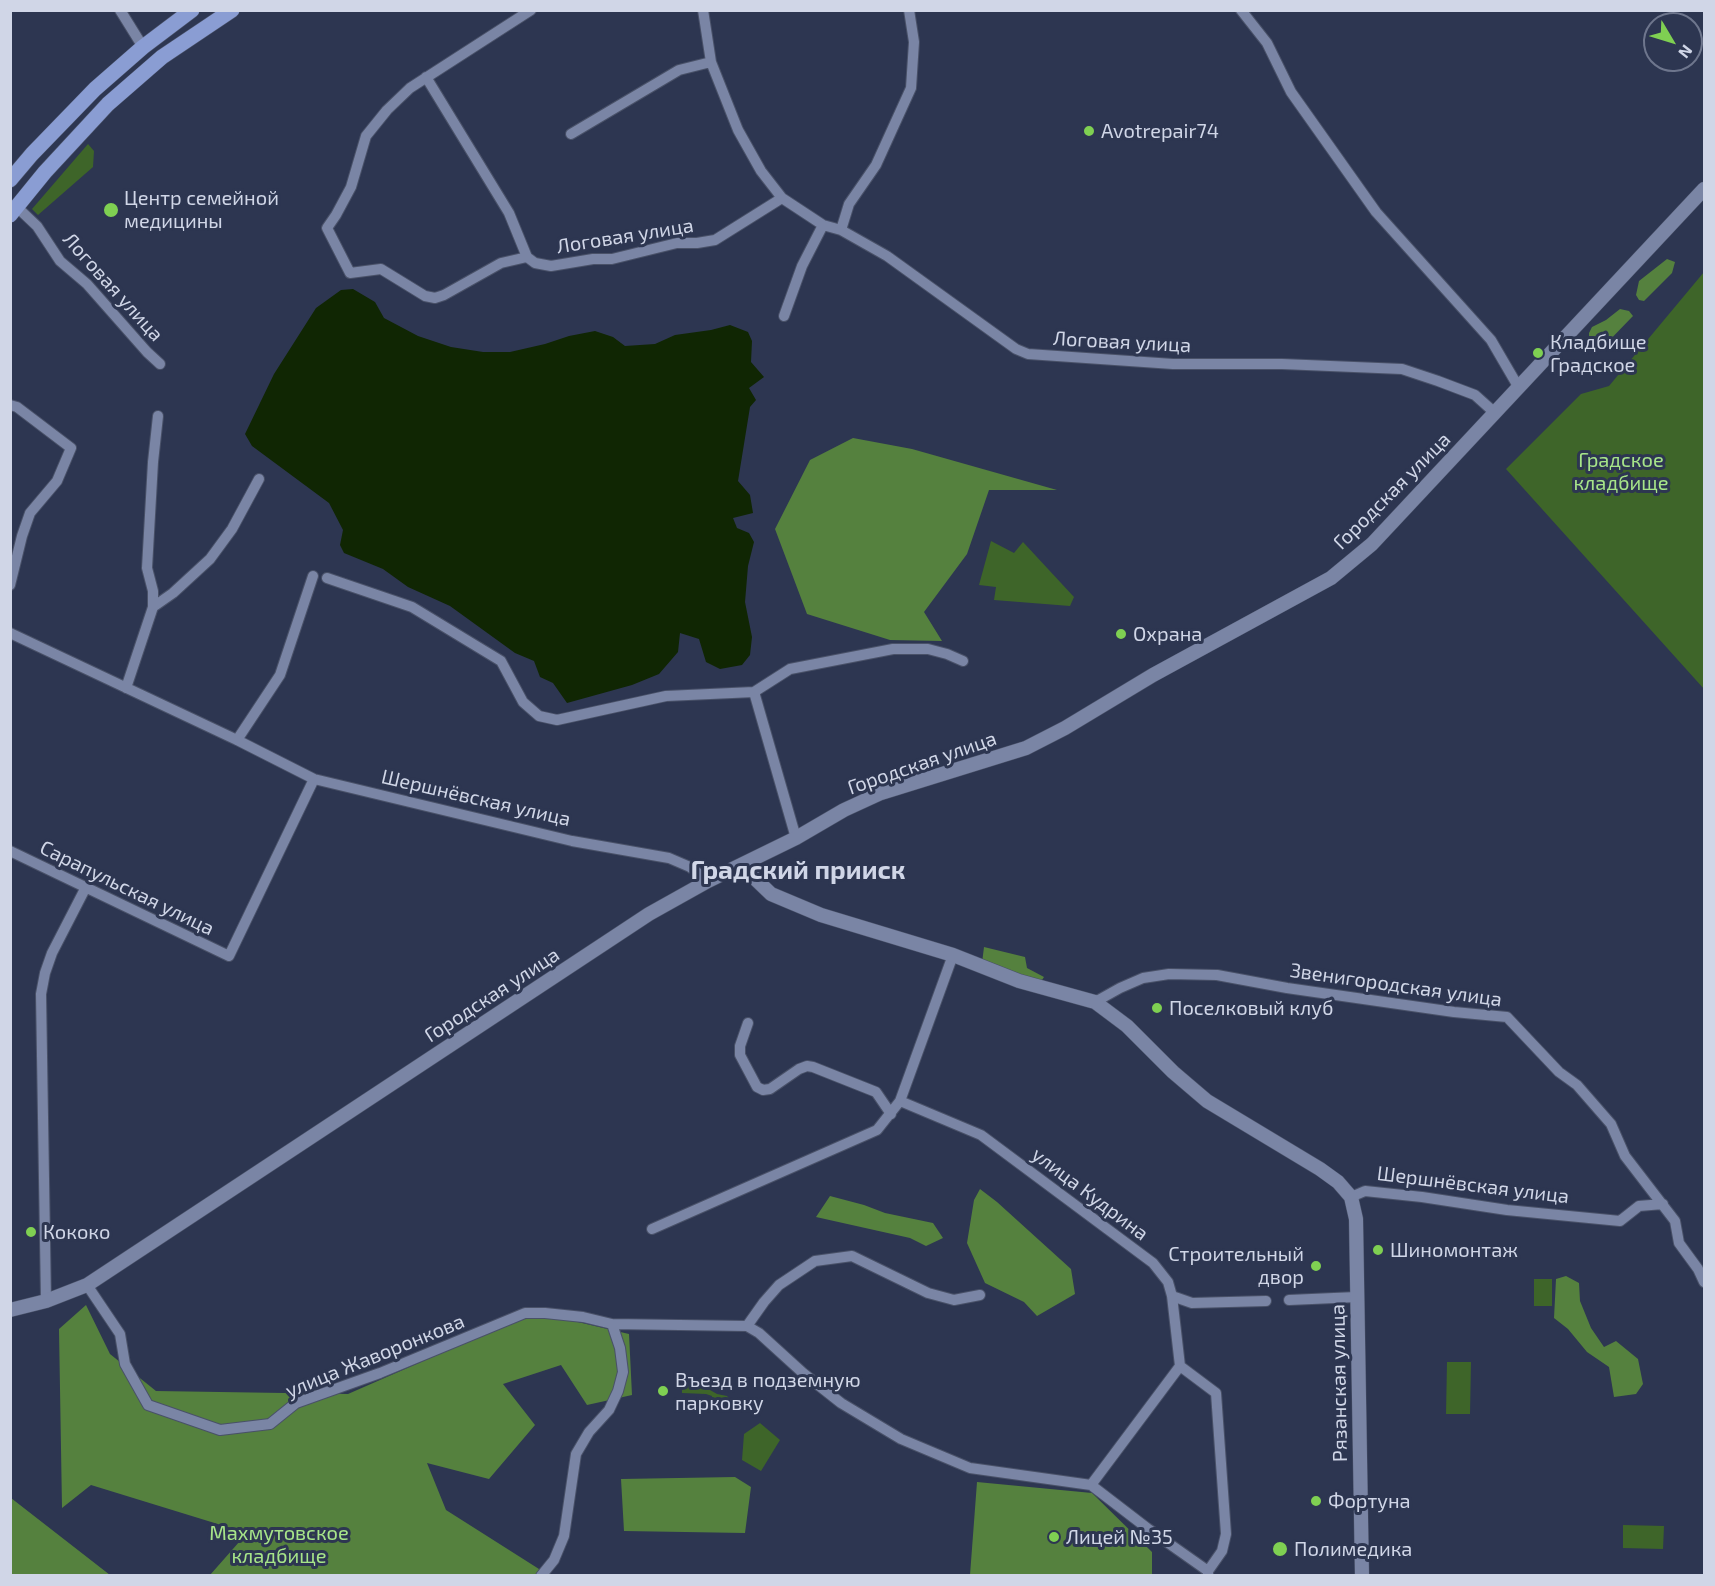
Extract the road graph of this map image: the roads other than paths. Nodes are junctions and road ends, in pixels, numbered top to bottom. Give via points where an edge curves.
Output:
1 (120, 10) edge
2 (192, 10) edge
3 (232, 10) edge
4 (703, 10) edge
5 (909, 10) edge
6 (1241, 10) edge
7 (524, 13) edge
8 (143, 47) junction
9 (711, 62) junction
10 (426, 77) junction
11 (571, 134) dead end
12 (10, 180) edge
13 (1704, 189) edge
14 (782, 198) junction
15 (14, 211) edge
16 (823, 225) junction
17 (841, 230) junction
18 (527, 257) junction
19 (784, 316) dead end
20 (160, 364) dead end
21 (1519, 388) junction
22 (10, 405) edge
23 (1495, 413) junction
24 (158, 416) dead end
25 (259, 479) dead end
26 (313, 576) dead end
27 (327, 578) dead end
28 (10, 585) edge
29 (153, 607) junction
30 (10, 633) edge
31 (963, 661) dead end
32 (126, 688) junction
33 (754, 692) junction
34 (237, 740) junction
35 (314, 779) junction
36 (796, 838) junction
37 (10, 851) edge
38 (741, 865) junction
39 (708, 881) junction
40 (86, 888) junction
41 (953, 955) junction
42 (1095, 1002) junction
43 (748, 1023) dead end
44 (900, 1101) junction
45 (891, 1114) junction
46 (1352, 1197) junction
47 (1663, 1204) junction
48 (652, 1230) dead end
49 (1704, 1282) edge
50 (87, 1285) junction
51 (981, 1294) dead end
52 (1172, 1296) junction
53 (1357, 1296) junction
54 (1289, 1300) dead end
55 (46, 1301) junction
56 (1266, 1301) dead end
57 (1192, 1303) junction
58 (10, 1310) edge
59 (1174, 1316) junction
60 (612, 1324) junction
61 (747, 1326) junction
62 (1180, 1366) junction
63 (1091, 1485) junction
64 (1208, 1573) edge
65 (1364, 1573) edge
66 (541, 1575) edge

1 - 8 street
2 - 8 main road
3 - 15 main road via 162,57 108,104
4 - 9 street, Логовая улица
5 - 17 street via 914,42 911,88 876,165 849,204
6 - 21 street via 1267,43 1291,92 1376,212 1491,340
7 - 10 street
8 - 12 main road via 95,89
9 - 11 street via 679,70
9 - 14 street, Логовая улица via 738,130
10 - 18 street via 509,213
10 - 18 street via 387,110 366,136 351,187 327,228 350,273 381,269 435,298 501,263
13 - 21 street, Городская улица
14 - 16 street, Логовая улица
14 - 18 street, Логовая улица via 715,240 551,266
15 - 20 street, Логовая улица via 37,226 60,261 87,284
16 - 17 street, Логовая улица
16 - 19 street via 802,266
17 - 23 street, Логовая улица via 887,256 1016,350 1028,354 1173,364 1402,369 1475,395
21 - 23 street, Городская улица
22 - 28 street via 71,448 57,480 30,513
23 - 36 street, Городская улица via 1372,544 1331,578 1026,748 881,793
24 - 29 street via 147,568
25 - 29 street via 232,529 210,559
26 - 34 street via 280,675
27 - 33 street via 412,607 501,661 523,702 539,716 557,720 666,696
29 - 32 street
30 - 32 street, Шершнёвская улица
31 - 33 street via 928,649 893,649 790,669
32 - 34 street, Шершнёвская улица
33 - 36 street
34 - 35 street, Шершнёвская улица
35 - 39 street, Шершнёвская улица via 572,841 669,858
35 - 40 street, Сарапульская улица via 229,956
36 - 38 street, Городская улица
37 - 40 street, Сарапульская улица
38 - 39 street, Городская улица
38 - 41 street, Шершнёвская улица via 759,885 780,899
39 - 50 street, Городская улица via 649,914
40 - 55 street via 52,953 41,994
41 - 42 street, Шершнёвская улица via 1019,981
41 - 44 street
42 - 46 street, Шершнёвская улица via 1127,1026 1207,1101 1320,1169
42 - 47 street, Звенигородская улица via 1143,978 1218,975 1508,1017 1611,1124 1625,1156
43 - 45 street via 740,1055 757,1087 770,1089 799,1069 813,1067 876,1092
44 - 45 street
44 - 52 street, улица Кудрина via 981,1135 1153,1263 1168,1282
45 - 48 street via 877,1130
46 - 47 street, Шершнёвская улица via 1365,1191 1620,1221 1639,1206
46 - 53 street, Рязанская улица
47 - 49 street, Звенигородская улица via 1675,1221 1679,1243
50 - 55 street, Городская улица
50 - 60 street, улица Жаворонкова via 120,1334 125,1364 148,1405 220,1430 270,1424 296,1403 525,1313 584,1317
51 - 61 street via 954,1300 928,1293 852,1256 815,1262 779,1286
52 - 57 street
52 - 59 street
53 - 54 street
53 - 65 street, Рязанская улица
55 - 58 street, Городская улица
56 - 57 street
57 - 59 street
59 - 62 street
60 - 61 street, улица Жаворонкова
60 - 66 street via 623,1372 609,1410 576,1454 564,1536 554,1560
61 - 63 street via 841,1403 919,1447 970,1468
62 - 63 street
62 - 64 street via 1216,1393 1226,1534 1222,1551
63 - 64 street

